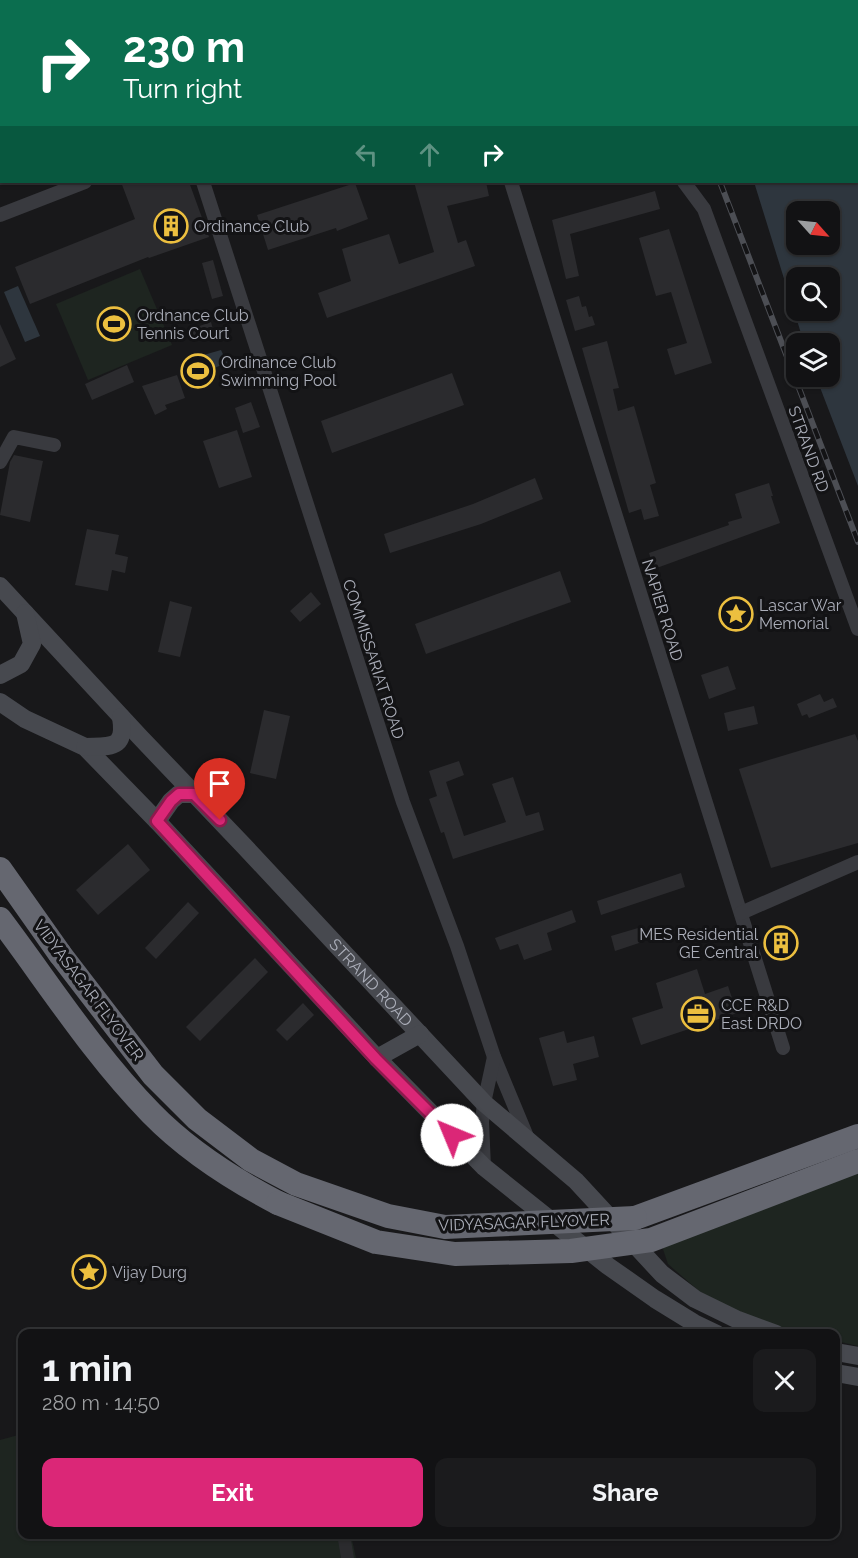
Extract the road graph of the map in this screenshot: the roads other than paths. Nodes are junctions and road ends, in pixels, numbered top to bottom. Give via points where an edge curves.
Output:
1 (82, 183) edge
2 (203, 183) edge
3 (514, 183) edge
4 (685, 183) edge
5 (0, 215) edge
6 (4, 442) edge
7 (54, 445) dead end
8 (0, 462) edge
9 (0, 586) edge
10 (25, 611) junction
11 (858, 629) edge
12 (0, 675) edge
13 (0, 702) edge
14 (121, 717) junction
15 (85, 747) junction
16 (194, 794) junction
17 (157, 821) junction
18 (858, 862) edge
19 (0, 869) edge
20 (741, 913) junction
21 (0, 919) edge
22 (420, 1034) junction
23 (783, 1048) dead end
24 (494, 1058) junction
25 (376, 1059) junction
26 (484, 1103) junction
27 (858, 1136) edge
28 (529, 1142) junction
29 (858, 1161) edge
30 (484, 1167) junction
31 (707, 1329) edge
32 (762, 1329) edge
33 (840, 1353) edge
34 (858, 1356) edge
35 (840, 1374) edge
36 (858, 1377) edge

1 - 5 street
2 - 24 street, COMMISSARIAT ROAD via 403,802
3 - 20 street, NAPIER ROAD
4 - 11 street, STRAND RD via 704,208
6 - 7 street via 14,437
6 - 8 street
9 - 10 main road, STRAND ROAD
10 - 12 main road via 32,644 21,664
10 - 14 main road, STRAND ROAD
13 - 15 main road via 25,719
14 - 15 main road via 123,731 118,743
14 - 16 main road, STRAND ROAD
15 - 17 main road
16 - 17 main road via 179,794
16 - 22 main road, STRAND ROAD
17 - 25 main road
18 - 20 street
19 - 27 highway, VIDYASAGAR FLYOVER, bridge via 153,1075 197,1119 251,1160 296,1184 388,1216 445,1227 635,1218
20 - 23 street, NAPIER ROAD
21 - 29 highway, VIDYASAGAR FLYOVER, bridge via 106,1063 152,1114 203,1158 278,1203 376,1242 455,1254 571,1251 651,1240
22 - 25 main road
22 - 26 main road, STRAND ROAD
24 - 26 street
24 - 28 street, COMMISSARIAT ROAD
25 - 30 main road
26 - 28 main road, STRAND ROAD
26 - 30 street
28 - 32 main road, STRAND ROAD via 576,1181 662,1274 695,1299
30 - 31 main road via 608,1266
33 - 34 main road
35 - 36 main road

